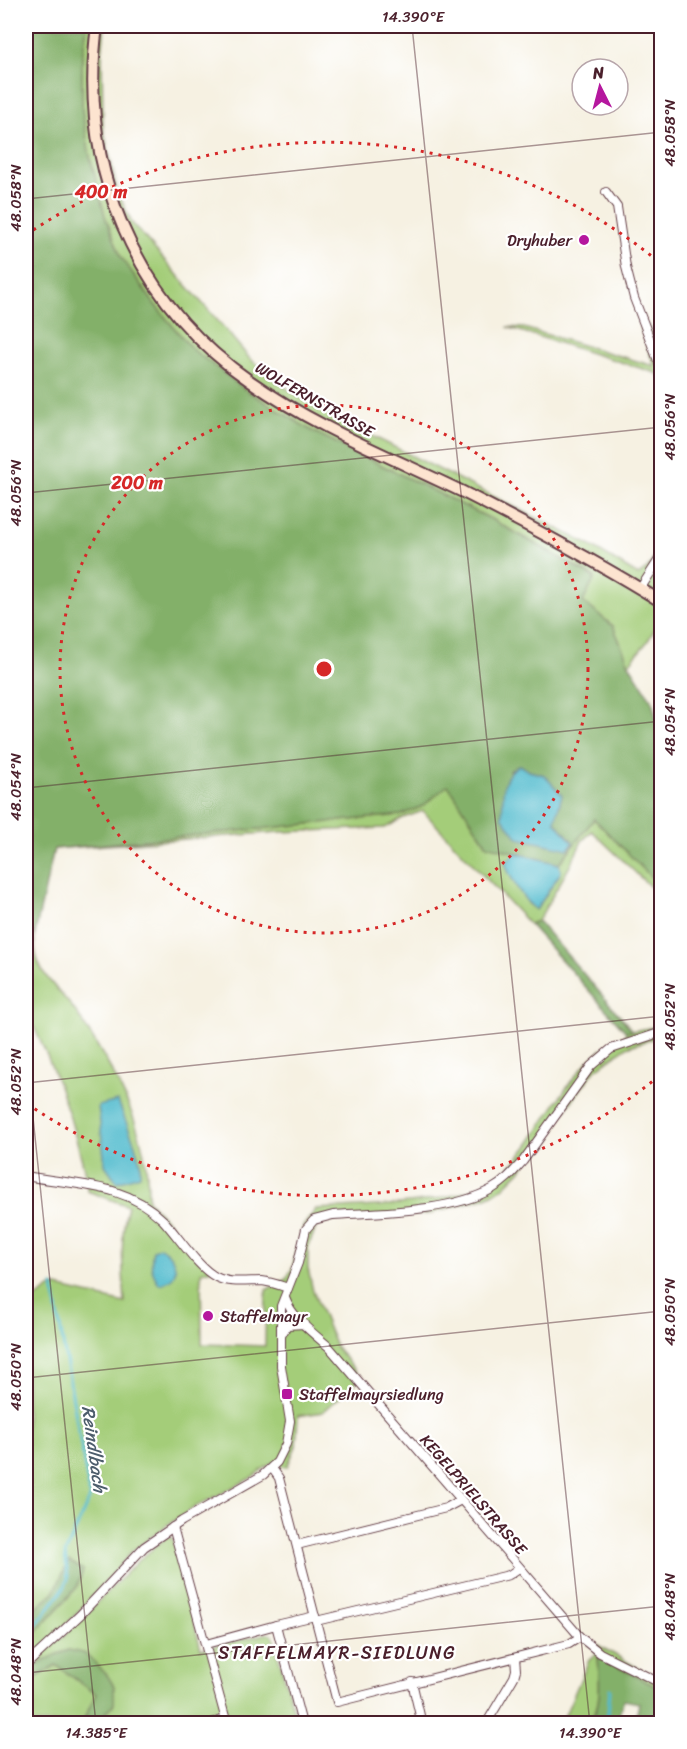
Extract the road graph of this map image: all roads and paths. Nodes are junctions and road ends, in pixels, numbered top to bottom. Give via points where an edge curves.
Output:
1 (97, 26) edge
2 (606, 192) dead end
3 (662, 371) edge
4 (662, 555) edge
5 (640, 589) junction
6 (662, 602) edge
7 (662, 1032) edge
8 (26, 1176) edge
9 (288, 1288) junction
10 (285, 1298) junction
11 (304, 1324) junction
12 (281, 1335) junction
13 (272, 1468) junction
14 (461, 1500) junction
15 (173, 1527) junction
16 (297, 1545) junction
17 (519, 1568) junction
18 (315, 1618) junction
19 (276, 1625) junction
20 (580, 1637) junction
21 (206, 1644) junction
22 (515, 1658) junction
23 (26, 1665) edge
24 (412, 1682) junction
25 (662, 1684) edge
26 (227, 1721) edge
27 (207, 1724) edge
28 (302, 1724) edge
29 (422, 1724) edge
30 (486, 1724) edge

1 - 5 main road, WOLFERNSTRASSE via 93,113 98,150 114,208 137,258 177,315 200,340 250,381 290,406 536,530
2 - 3 street via 617,207 634,298
4 - 5 street
5 - 6 main road, WOLFERNSTRASSE
7 - 9 street via 611,1049 591,1066 523,1161 493,1189 432,1206 314,1220 306,1229
8 - 9 street via 108,1190 139,1200 164,1221 215,1277 269,1282
9 - 10 street
10 - 11 street, KEGELPRIELSTRASSE
10 - 12 street via 280,1315
11 - 12 street via 286,1325
11 - 14 street, KEGELPRIELSTRASSE via 329,1347
12 - 13 street via 281,1366 290,1421 282,1453
13 - 15 street
13 - 16 street via 279,1478
14 - 16 street via 446,1508
14 - 17 street, KEGELPRIELSTRASSE
15 - 21 street
15 - 23 street via 144,1547
16 - 18 street
17 - 18 street via 509,1575
17 - 20 street, KEGELPRIELSTRASSE
18 - 19 street
18 - 24 street via 337,1702
19 - 21 street
19 - 28 street
20 - 22 street via 569,1644
20 - 25 street, KEGELPRIELSTRASSE via 600,1653
21 - 26 street
22 - 24 street
22 - 30 street via 514,1677
24 - 29 street
26 - 27 street

